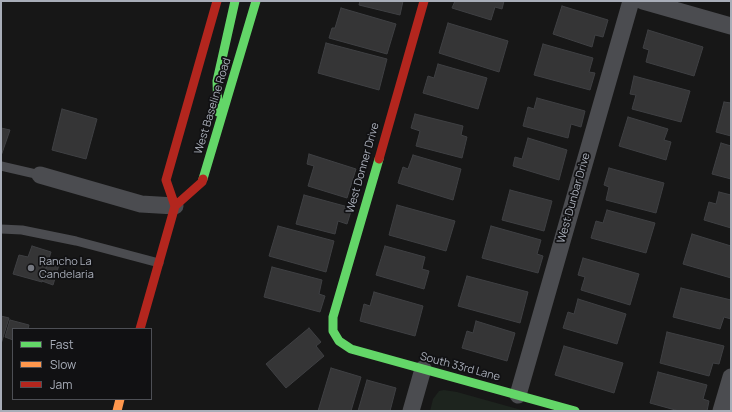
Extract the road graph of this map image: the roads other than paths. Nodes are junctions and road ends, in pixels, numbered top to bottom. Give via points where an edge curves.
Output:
1 (217, 1) edge
2 (235, 1) edge
3 (256, 1) edge
4 (424, 1) edge
5 (631, 1) edge
6 (642, 1) edge
7 (731, 26) edge
8 (219, 127) junction
9 (1, 166) edge
10 (40, 175) joint
11 (176, 206) junction
12 (1, 229) edge
13 (159, 263) junction
14 (140, 328) edge
15 (339, 341) joint
16 (423, 369) junction
17 (731, 377) edge
18 (518, 395) junction
19 (120, 400) edge
20 (117, 411) edge
21 (411, 411) edge
22 (575, 411) edge
23 (722, 411) edge

1 - 11 main road via 166,180
2 - 8 main road via 217,81
3 - 8 main road, West Baseline Road
4 - 15 main road, West Donner Drive via 333,317 333,331
5 - 18 street, West Dunbar Drive
6 - 7 street
8 - 11 main road, West Baseline Road via 202,182
9 - 10 lane
10 - 11 street via 141,204
11 - 13 main road
12 - 13 lane via 22,230 76,241
13 - 14 main road
15 - 16 main road, South 33rd Lane via 351,350
16 - 18 main road, South 33rd Lane
16 - 21 street
17 - 23 street
18 - 22 main road, South 33rd Lane
19 - 20 main road

